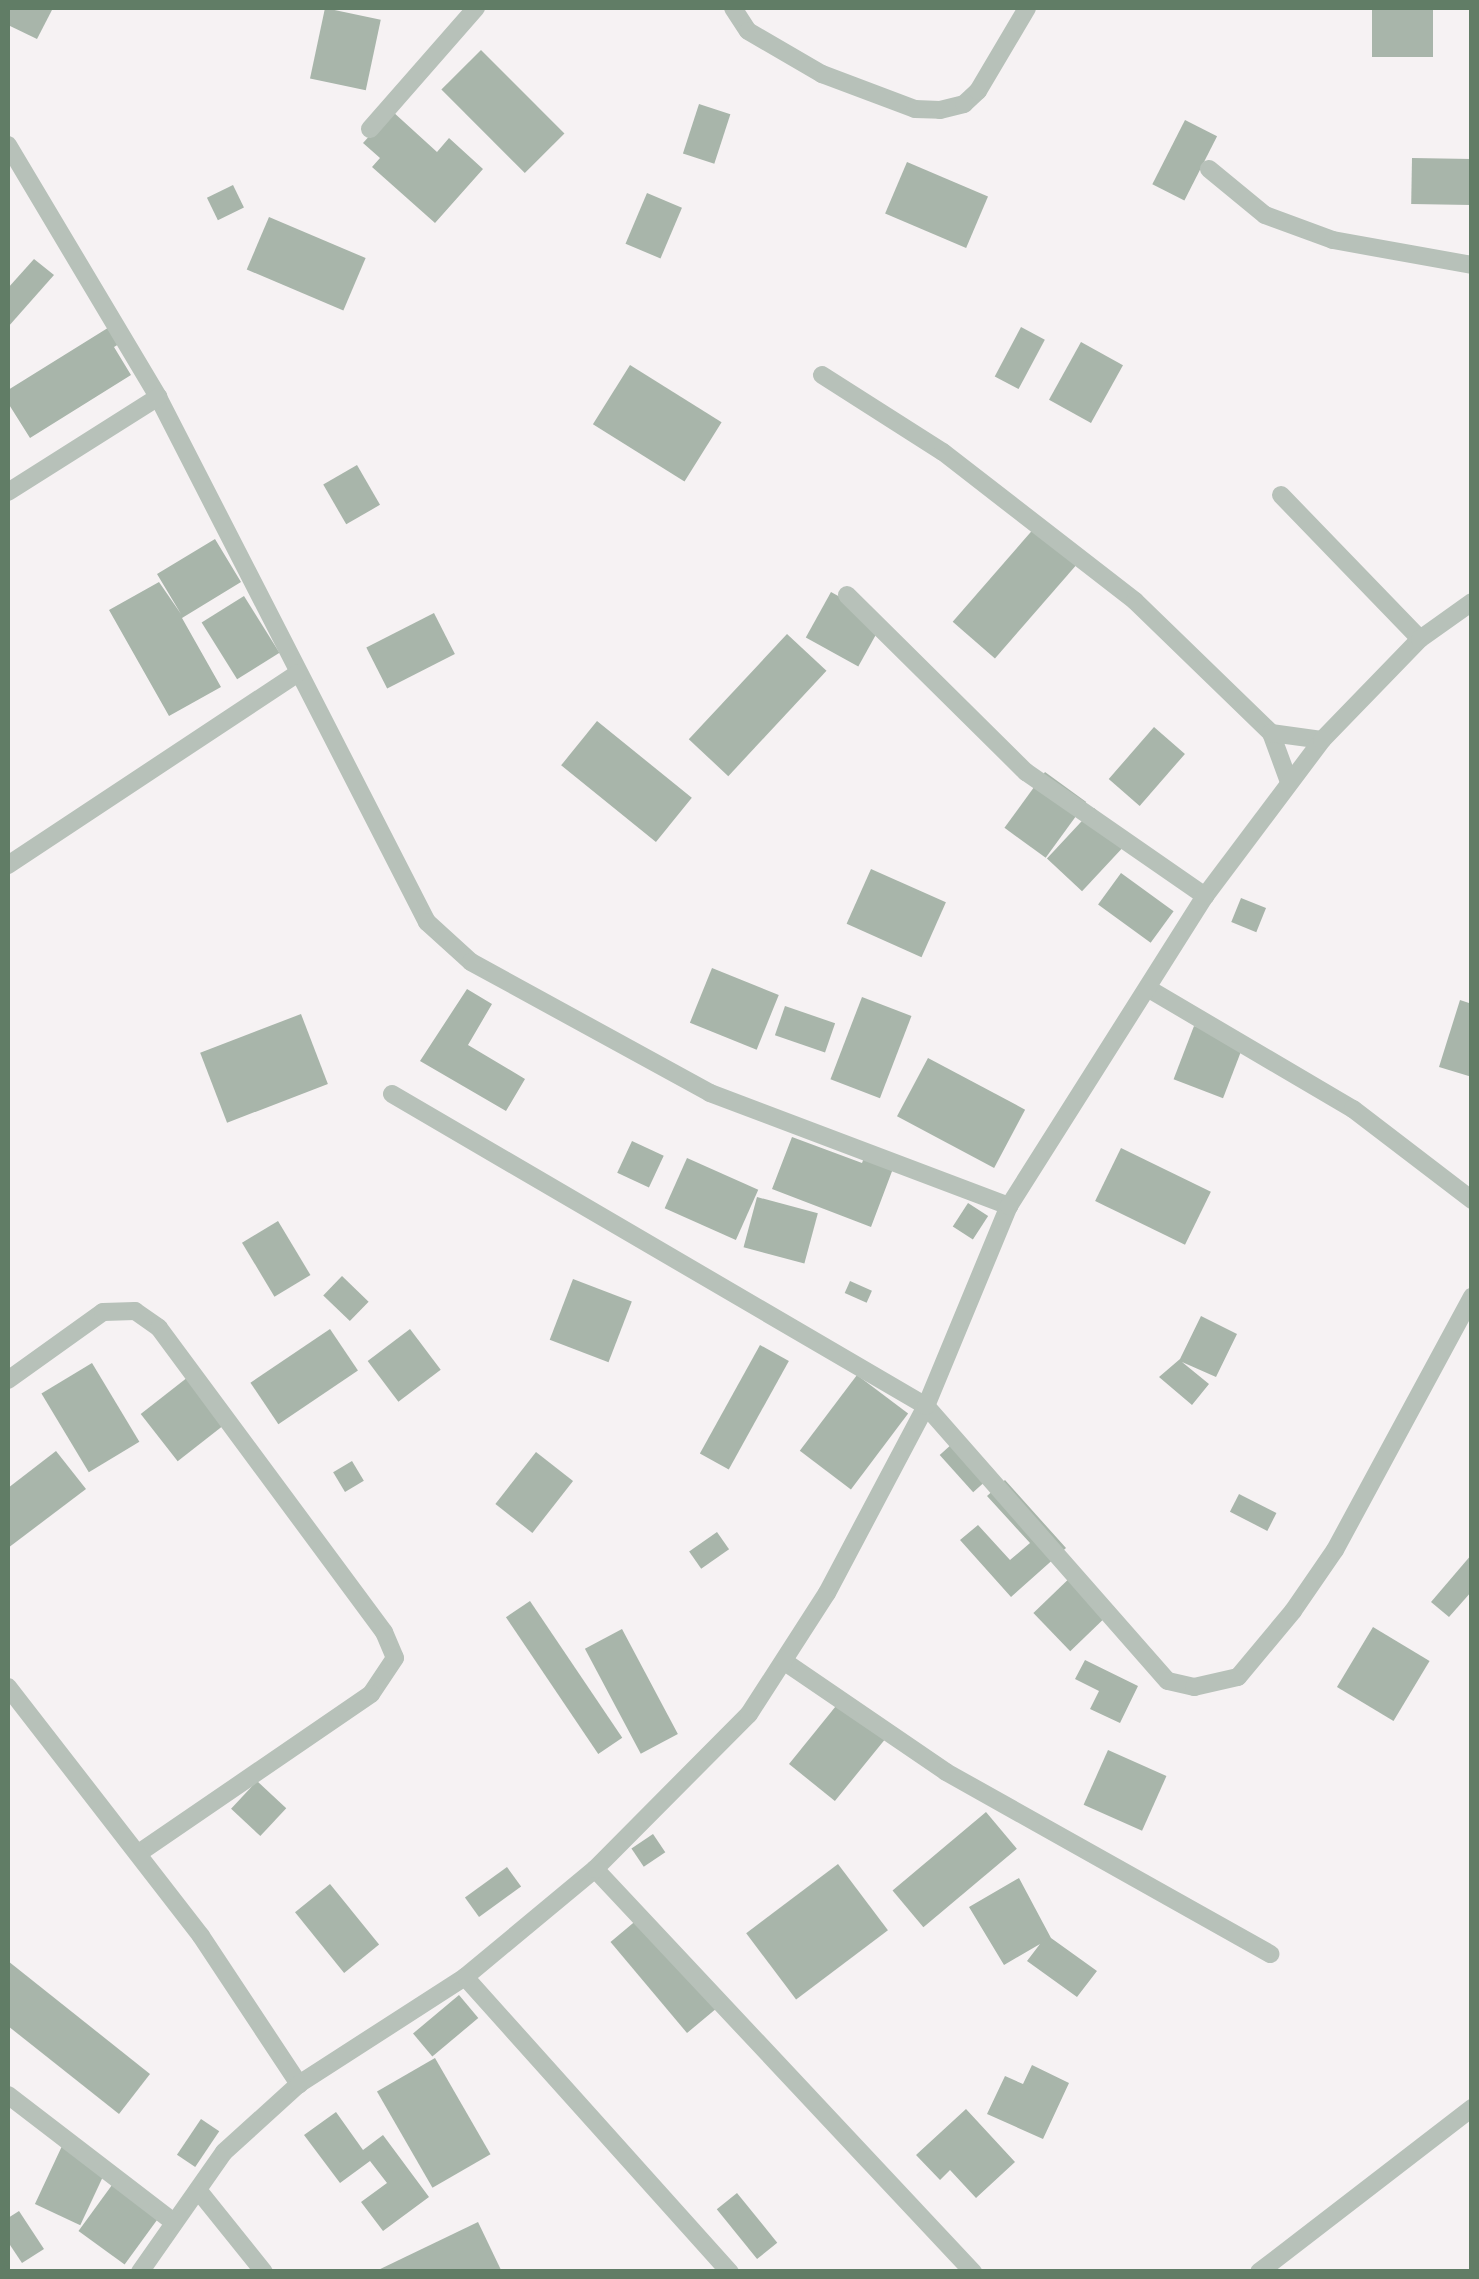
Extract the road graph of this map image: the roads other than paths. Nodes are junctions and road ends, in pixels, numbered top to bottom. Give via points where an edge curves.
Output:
1 (476, 8) edge
2 (733, 8) edge
3 (1028, 8) edge
4 (370, 129) dead end
5 (8, 146) edge
6 (1208, 169) dead end
7 (1472, 265) edge
8 (822, 375) dead end
9 (158, 397) junction
10 (8, 492) edge
11 (1281, 496) dead end
12 (848, 596) dead end
13 (1472, 602) edge
14 (1420, 639) junction
15 (298, 673) junction
16 (1272, 734) junction
17 (1322, 740) junction
18 (1289, 782) junction
19 (8, 865) edge
20 (1205, 896) junction
21 (1150, 989) junction
22 (392, 1094) dead end
23 (1472, 1200) edge
24 (1009, 1206) junction
25 (1472, 1298) edge
26 (8, 1380) edge
27 (926, 1406) junction
28 (784, 1662) junction
29 (8, 1690) edge
30 (139, 1853) junction
31 (595, 1869) junction
32 (1270, 1954) dead end
33 (464, 1977) junction
34 (299, 2084) junction
35 (8, 2095) edge
36 (1472, 2108) edge
37 (198, 2190) junction
38 (172, 2220) junction
39 (140, 2272) edge
40 (264, 2272) edge
41 (730, 2272) edge
42 (972, 2272) edge
43 (1258, 2272) edge

1 - 4 street
2 - 3 street via 748,32 822,74 915,109 940,110 978,92
5 - 9 street
6 - 7 street via 1265,215 1333,240
8 - 16 street via 1030,516 1135,601
9 - 10 street
9 - 15 street
11 - 14 street
12 - 20 street via 1026,772
13 - 14 street
14 - 17 street
15 - 19 street
15 - 24 street via 427,922 471,962 710,1093
16 - 17 street
16 - 18 street
17 - 18 street
18 - 20 street
20 - 21 street
21 - 23 street via 1354,1109
21 - 24 street
22 - 27 street
24 - 27 street
25 - 27 street via 1335,1550 1252,1666 1218,1685 1168,1682
26 - 30 street via 104,1312 135,1311 159,1328 384,1632 395,1658 371,1694
27 - 28 street
28 - 31 street via 749,1714
28 - 32 street via 946,1772
29 - 30 street
30 - 34 street
31 - 33 street
31 - 42 street
33 - 34 street
33 - 41 street
34 - 37 street via 224,2152
35 - 38 street
36 - 43 street
37 - 38 street
37 - 40 street
38 - 39 street

